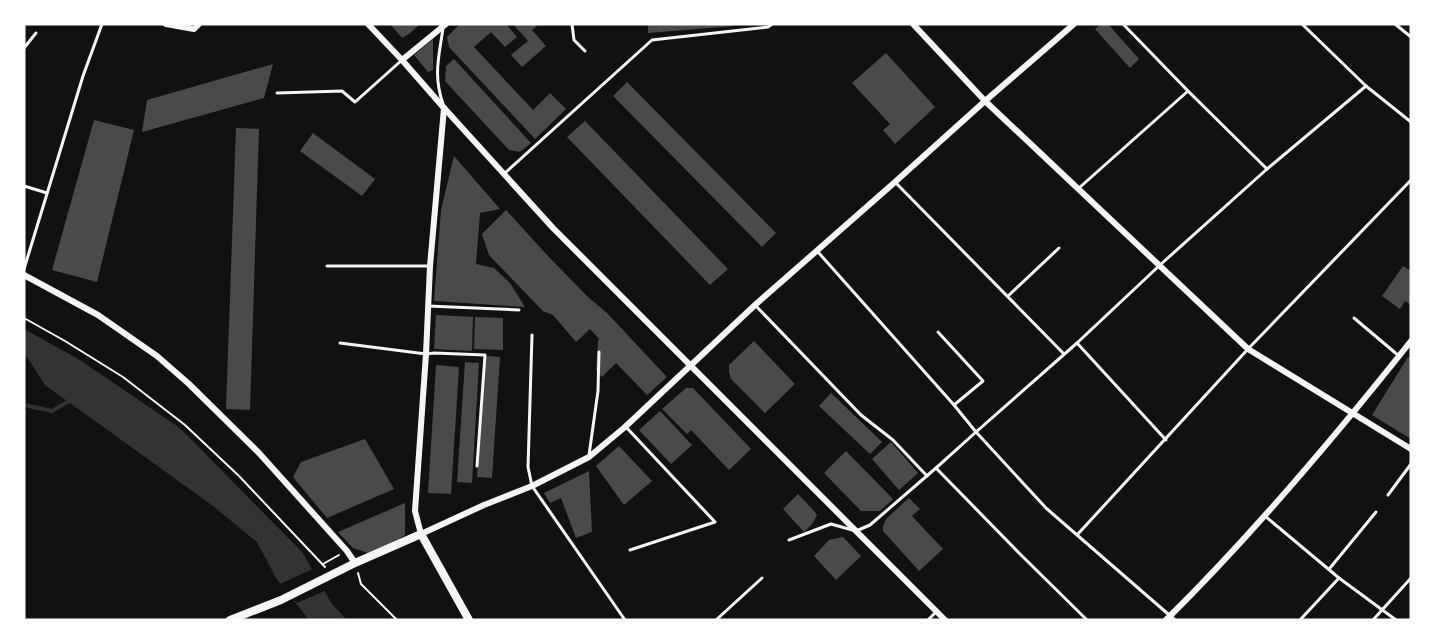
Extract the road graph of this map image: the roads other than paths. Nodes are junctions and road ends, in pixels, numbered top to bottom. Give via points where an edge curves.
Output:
1 (102, 24) edge
2 (166, 24) edge
3 (199, 24) edge
4 (368, 24) edge
5 (572, 24) edge
6 (772, 24) edge
7 (913, 24) edge
8 (1074, 24) edge
9 (1123, 24) edge
10 (1302, 24) edge
11 (1395, 24) edge
12 (444, 25) edge
13 (36, 33) dead end
14 (1411, 38) edge
15 (24, 48) edge
16 (585, 51) dead end
17 (402, 60) junction
18 (1366, 86) junction
19 (1188, 91) junction
20 (277, 93) dead end
21 (985, 101) junction
22 (444, 108) junction
23 (1411, 122) edge
24 (1268, 169) junction
25 (505, 173) junction
26 (1411, 180) edge
27 (895, 182) junction
28 (24, 186) edge
29 (1079, 188) junction
30 (47, 193) junction
31 (1059, 248) dead end
32 (817, 250) junction
33 (1160, 265) junction
34 (327, 266) dead end
35 (430, 266) junction
36 (24, 269) edge
37 (24, 275) edge
38 (1008, 296) junction
39 (755, 305) junction
40 (428, 306) junction
41 (519, 310) dead end
42 (1354, 318) dead end
43 (938, 332) dead end
44 (532, 335) dead end
45 (1411, 341) edge
46 (340, 343) dead end
47 (1077, 343) junction
48 (1248, 349) junction
49 (599, 352) dead end
50 (426, 354) junction
51 (1064, 354) junction
52 (1399, 356) junction
53 (691, 365) junction
54 (954, 405) junction
55 (1354, 414) junction
56 (625, 426) junction
57 (976, 432) junction
58 (1166, 440) junction
59 (1411, 449) edge
60 (589, 457) junction
61 (1411, 464) edge
62 (477, 466) dead end
63 (936, 468) junction
64 (927, 476) junction
65 (532, 486) junction
66 (1388, 495) dead end
67 (1377, 512) dead end
68 (1265, 516) junction
69 (856, 531) junction
70 (421, 534) junction
71 (1077, 535) junction
72 (789, 540) dead end
73 (630, 550) dead end
74 (355, 563) junction
75 (1330, 568) junction
76 (762, 578) dead end
77 (1340, 578) junction
78 (1411, 578) edge
79 (1383, 609) junction
80 (937, 611) junction
81 (1171, 618) edge
82 (230, 620) edge
83 (469, 620) edge
84 (625, 620) edge
85 (716, 620) edge
86 (928, 620) edge
87 (945, 620) edge
88 (1088, 620) edge
89 (1300, 620) edge
90 (1373, 620) edge
91 (1396, 620) edge

1 - 30 lane
2 - 3 street via 194,29
4 - 17 street
5 - 16 lane via 574,40
6 - 25 lane via 652,40
7 - 21 street
8 - 21 street
9 - 19 lane
10 - 18 lane
11 - 14 lane
12 - 17 street
12 - 22 lane via 436,73
13 - 15 lane
17 - 20 lane via 354,102 342,91
17 - 22 street
18 - 23 lane
18 - 24 lane
19 - 24 lane
19 - 29 lane
21 - 27 street
21 - 29 street
22 - 25 street
22 - 35 street
24 - 33 lane
25 - 53 street via 553,228
26 - 48 lane
27 - 32 street
27 - 38 lane
28 - 30 lane
29 - 33 street
30 - 36 lane
31 - 38 lane
32 - 39 street
32 - 54 lane
33 - 47 lane
33 - 48 street
34 - 35 lane
35 - 40 street
37 - 74 street via 99,314 158,356 282,476
38 - 51 lane
39 - 53 street
39 - 64 lane via 861,415 893,440
40 - 41 lane
40 - 50 street
42 - 52 lane
43 - 54 lane via 983,381
44 - 65 lane via 528,467
45 - 52 street
46 - 50 lane
47 - 51 lane
47 - 58 lane
48 - 55 street
48 - 58 lane
49 - 60 lane
50 - 62 lane via 485,355
50 - 70 street via 415,511
51 - 57 lane
52 - 55 street
53 - 56 street
53 - 69 street
54 - 57 lane
55 - 59 street
55 - 68 street
56 - 60 street
56 - 73 lane via 716,522
57 - 63 lane
57 - 71 lane via 1046,508
58 - 71 lane
60 - 65 street
61 - 66 lane
63 - 64 lane
63 - 88 lane
64 - 69 lane via 870,525
65 - 70 street
65 - 84 lane
67 - 75 lane
68 - 75 lane
68 - 81 street
69 - 72 lane via 831,524
69 - 80 street
70 - 74 street
70 - 83 street
71 - 81 lane
74 - 82 street
75 - 77 lane
76 - 85 lane
77 - 79 lane
77 - 89 lane
78 - 79 lane
79 - 90 lane
79 - 91 lane
80 - 86 lane
80 - 87 street

